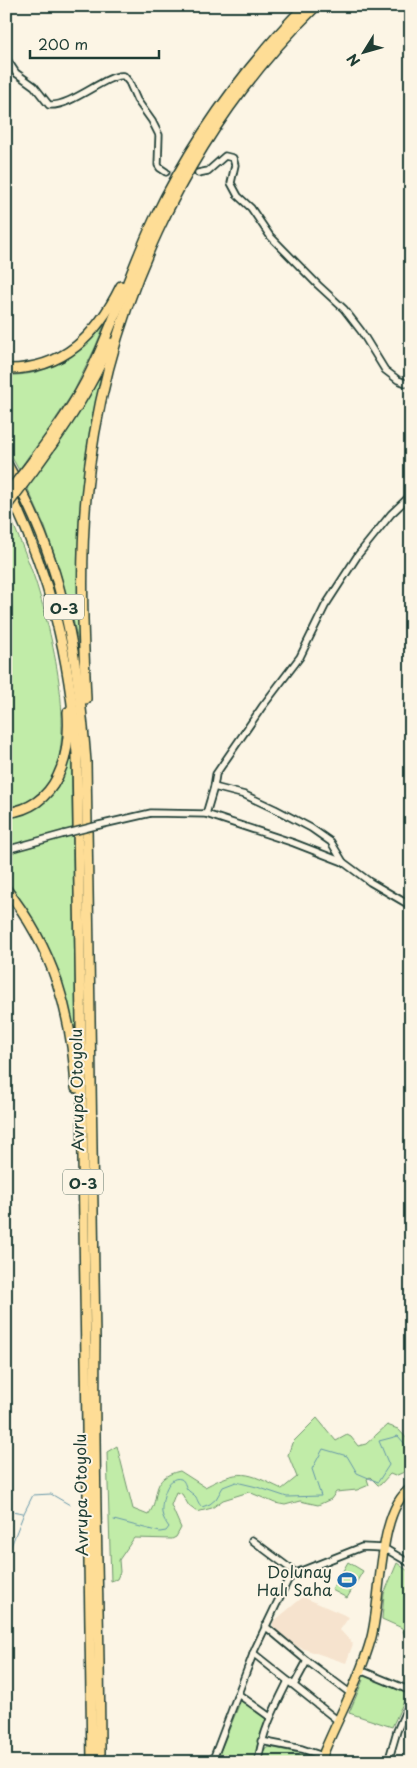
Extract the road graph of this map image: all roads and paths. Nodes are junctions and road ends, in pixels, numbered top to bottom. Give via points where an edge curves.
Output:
1 (305, 6) edge
2 (316, 6) edge
3 (6, 58) edge
4 (166, 172) dead end
5 (198, 173) tunnel mouth
6 (153, 221) junction
7 (132, 293) junction
8 (6, 369) edge
9 (411, 385) edge
10 (6, 462) edge
11 (31, 468) junction
12 (6, 485) edge
13 (6, 495) edge
14 (411, 495) edge
15 (6, 507) edge
16 (53, 605) junction
17 (86, 762) junction
18 (214, 787) junction
19 (6, 813) edge
20 (206, 814) junction
21 (6, 850) edge
22 (343, 862) junction
23 (6, 889) edge
24 (411, 906) edge
25 (83, 1152) junction
26 (411, 1488) edge
27 (252, 1540) dead end
28 (384, 1548) junction
29 (411, 1564) edge
30 (296, 1573) junction
31 (265, 1626) junction
32 (253, 1653) junction
33 (307, 1661) junction
34 (360, 1670) junction
35 (291, 1683) junction
36 (411, 1691) edge
37 (350, 1693) junction
38 (238, 1694) junction
39 (411, 1699) edge
40 (270, 1717) junction
41 (337, 1720) junction
42 (261, 1740) junction
43 (324, 1760) edge
44 (92, 1762) edge
45 (100, 1762) edge
46 (212, 1762) edge
47 (258, 1762) edge
48 (388, 1762) edge

1 - 6 highway via 260,56 214,117
2 - 7 highway via 260,68 203,146 162,223
3 - 4 street via 16,73 34,86 49,105 76,97 115,76 124,76 152,121 158,135 158,165
5 - 9 street via 208,171 227,155 233,158 235,165 231,183 238,196 251,208 270,236 344,310 385,370
6 - 8 highway via 108,310 86,338 53,361 34,367
6 - 11 highway via 91,371
7 - 11 highway via 92,383 68,424
7 - 17 highway via 109,365 96,425 86,500 82,602
10 - 17 highway, Avrupa Otoyolu / O-3 via 41,534 64,606 75,657
11 - 13 highway, bridge
11 - 15 highway, bridge
12 - 16 highway, Avrupa Otoyolu / O-3 via 28,530
14 - 18 street via 358,555 325,606 300,657 216,774
16 - 19 highway via 67,699 68,732 64,762 55,782 40,799 20,810
16 - 25 highway, Avrupa Otoyolu / O-3 via 68,669 77,754
17 - 45 highway, Avrupa Otoyolu / O-3
18 - 20 street
18 - 22 street via 244,795 311,828 332,842
20 - 21 street, bridge via 151,813
20 - 22 street
22 - 24 street
23 - 25 highway via 38,936 63,996 73,1049
25 - 44 highway, Avrupa Otoyolu / O-3
26 - 28 main road via 401,1496 391,1514
27 - 30 street
28 - 29 street
28 - 30 street via 362,1547
28 - 34 main road via 375,1621
30 - 31 street via 288,1580
31 - 32 street
31 - 33 street
32 - 35 street
32 - 38 street
33 - 35 street
33 - 37 street
34 - 36 street
34 - 37 main road
35 - 40 street
35 - 41 street
37 - 41 main road
38 - 40 street
38 - 46 street
39 - 48 street
40 - 42 street
41 - 43 main road
42 - 43 street via 302,1749
42 - 47 street

